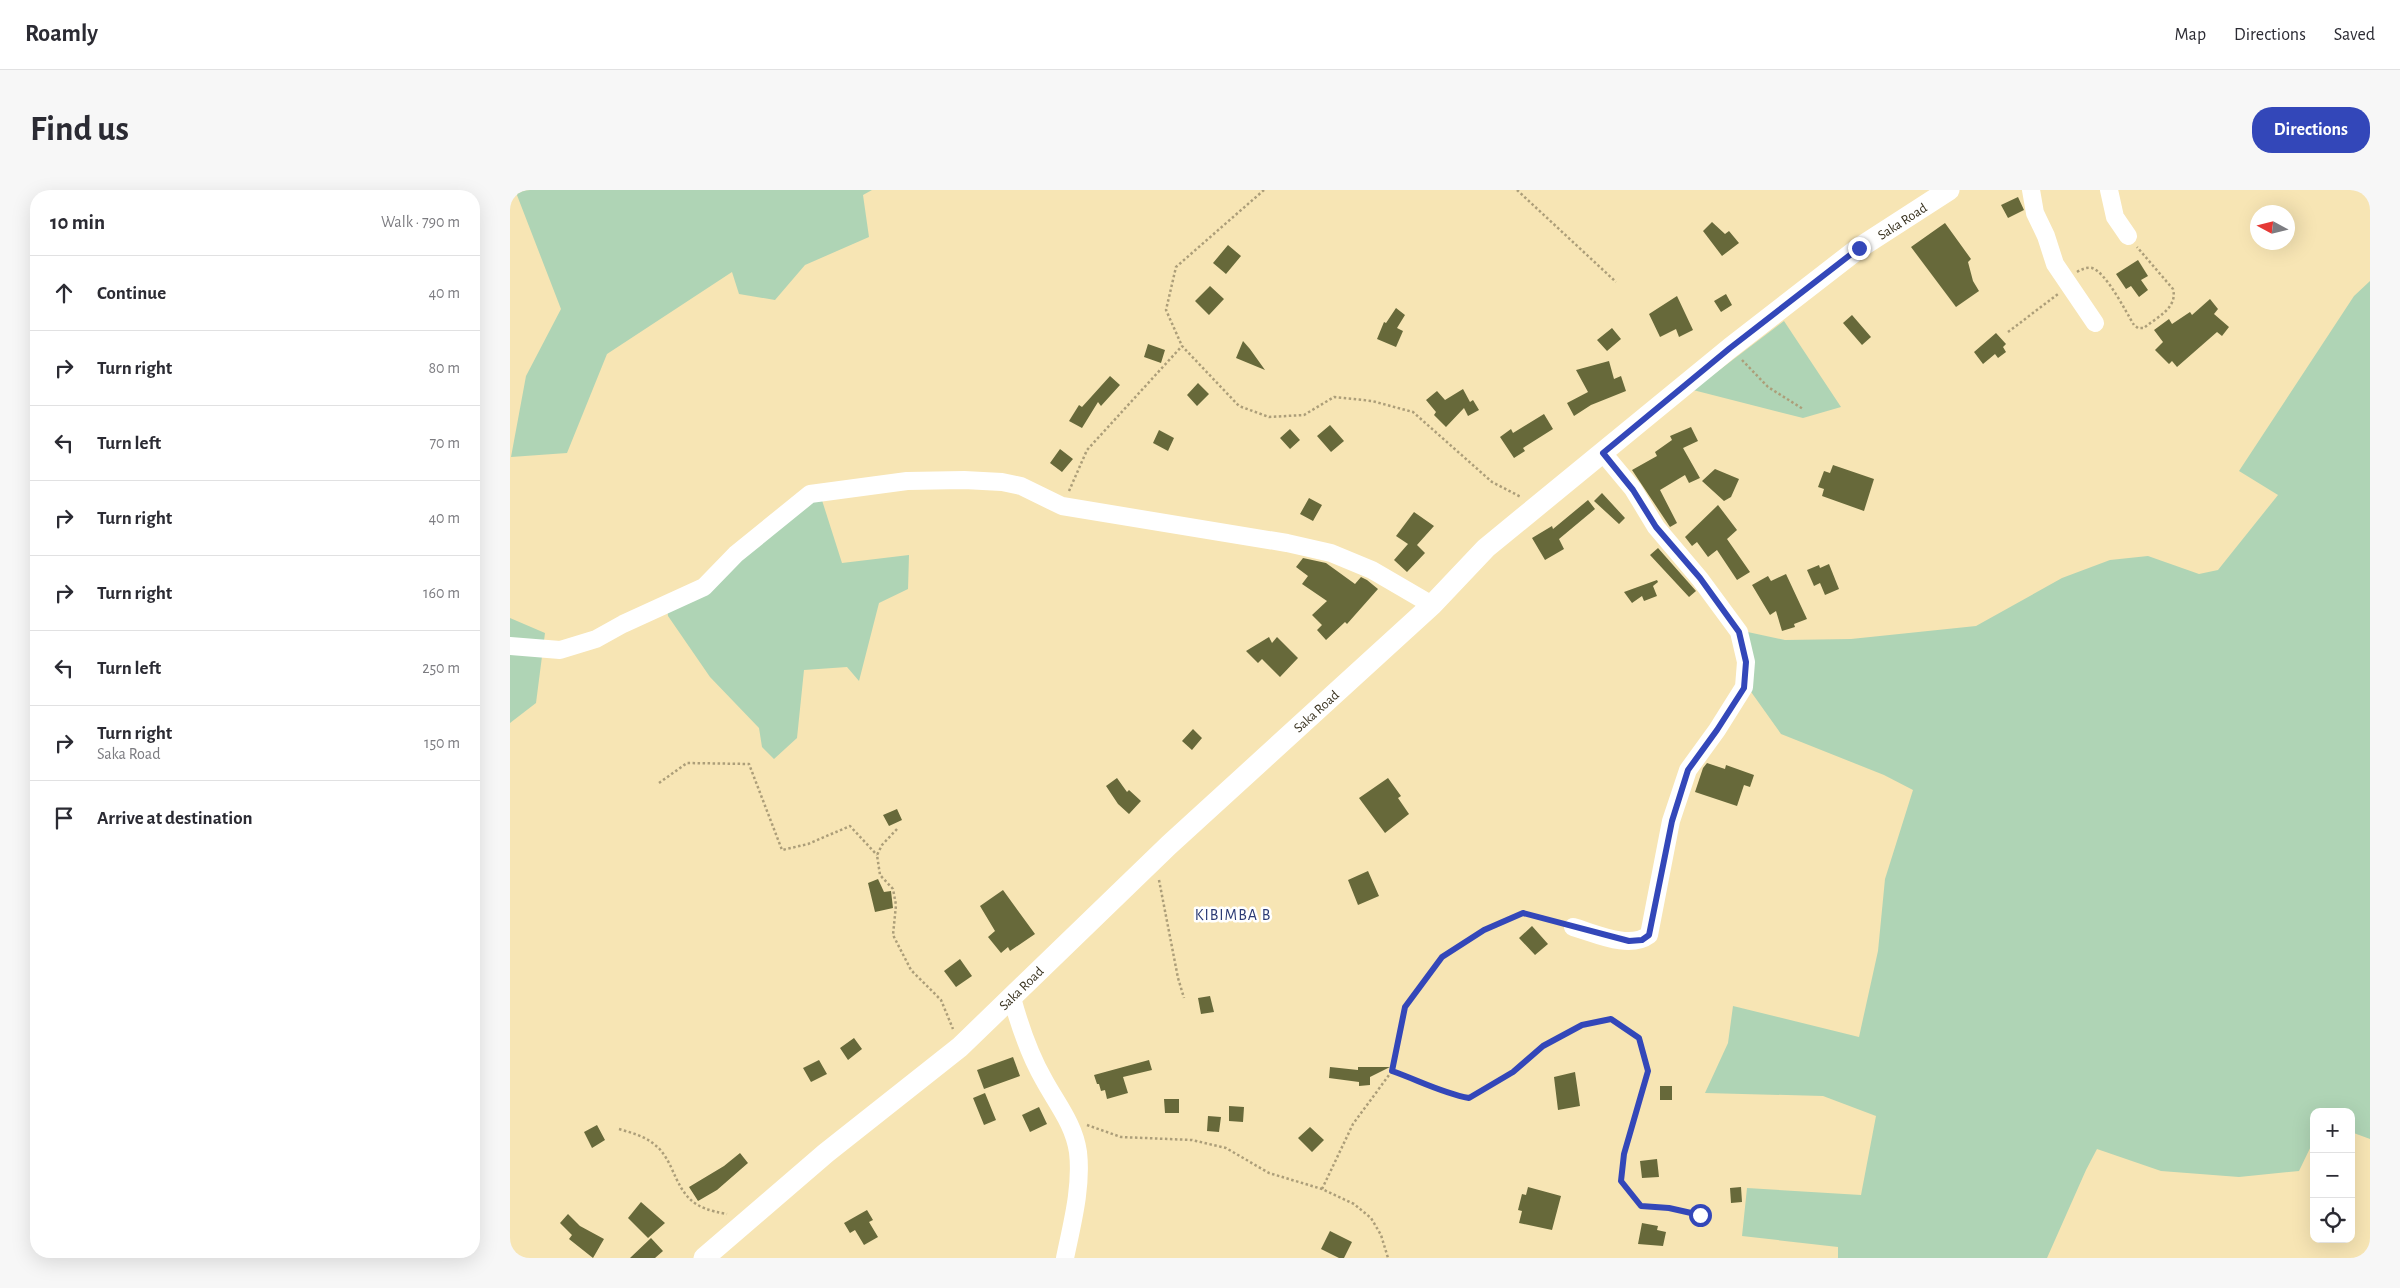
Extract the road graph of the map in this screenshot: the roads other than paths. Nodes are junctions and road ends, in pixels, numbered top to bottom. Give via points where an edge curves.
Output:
1 (1949, 190) edge
2 (2031, 190) edge
3 (2109, 190) edge
4 (2128, 236) road end
5 (2095, 323) dead end
6 (1603, 453) junction
7 (1432, 606) junction
8 (510, 646) edge
9 (1573, 928) road end
10 (1012, 998) junction
11 (704, 1258) edge
12 (1064, 1258) edge

1 - 6 main road, Saka Road via 1859,248 1730,348
2 - 5 street via 2035,213 2055,264
3 - 4 street via 2115,217
6 - 7 main road, Saka Road via 1486,548
6 - 9 street via 1633,490 1656,527 1700,578 1739,632 1746,675 1744,688 1688,770 1672,821 1649,935 1642,940 1629,941
7 - 8 street via 1372,570 1331,552 1062,506 1021,486 1002,482 907,481 812,493 736,554 710,583 596,639 552,650
7 - 10 main road, Saka Road via 1156,858
10 - 11 main road, Saka Road via 960,1047 826,1153
10 - 12 street via 1023,1037 1067,1118 1078,1151 1079,1175

